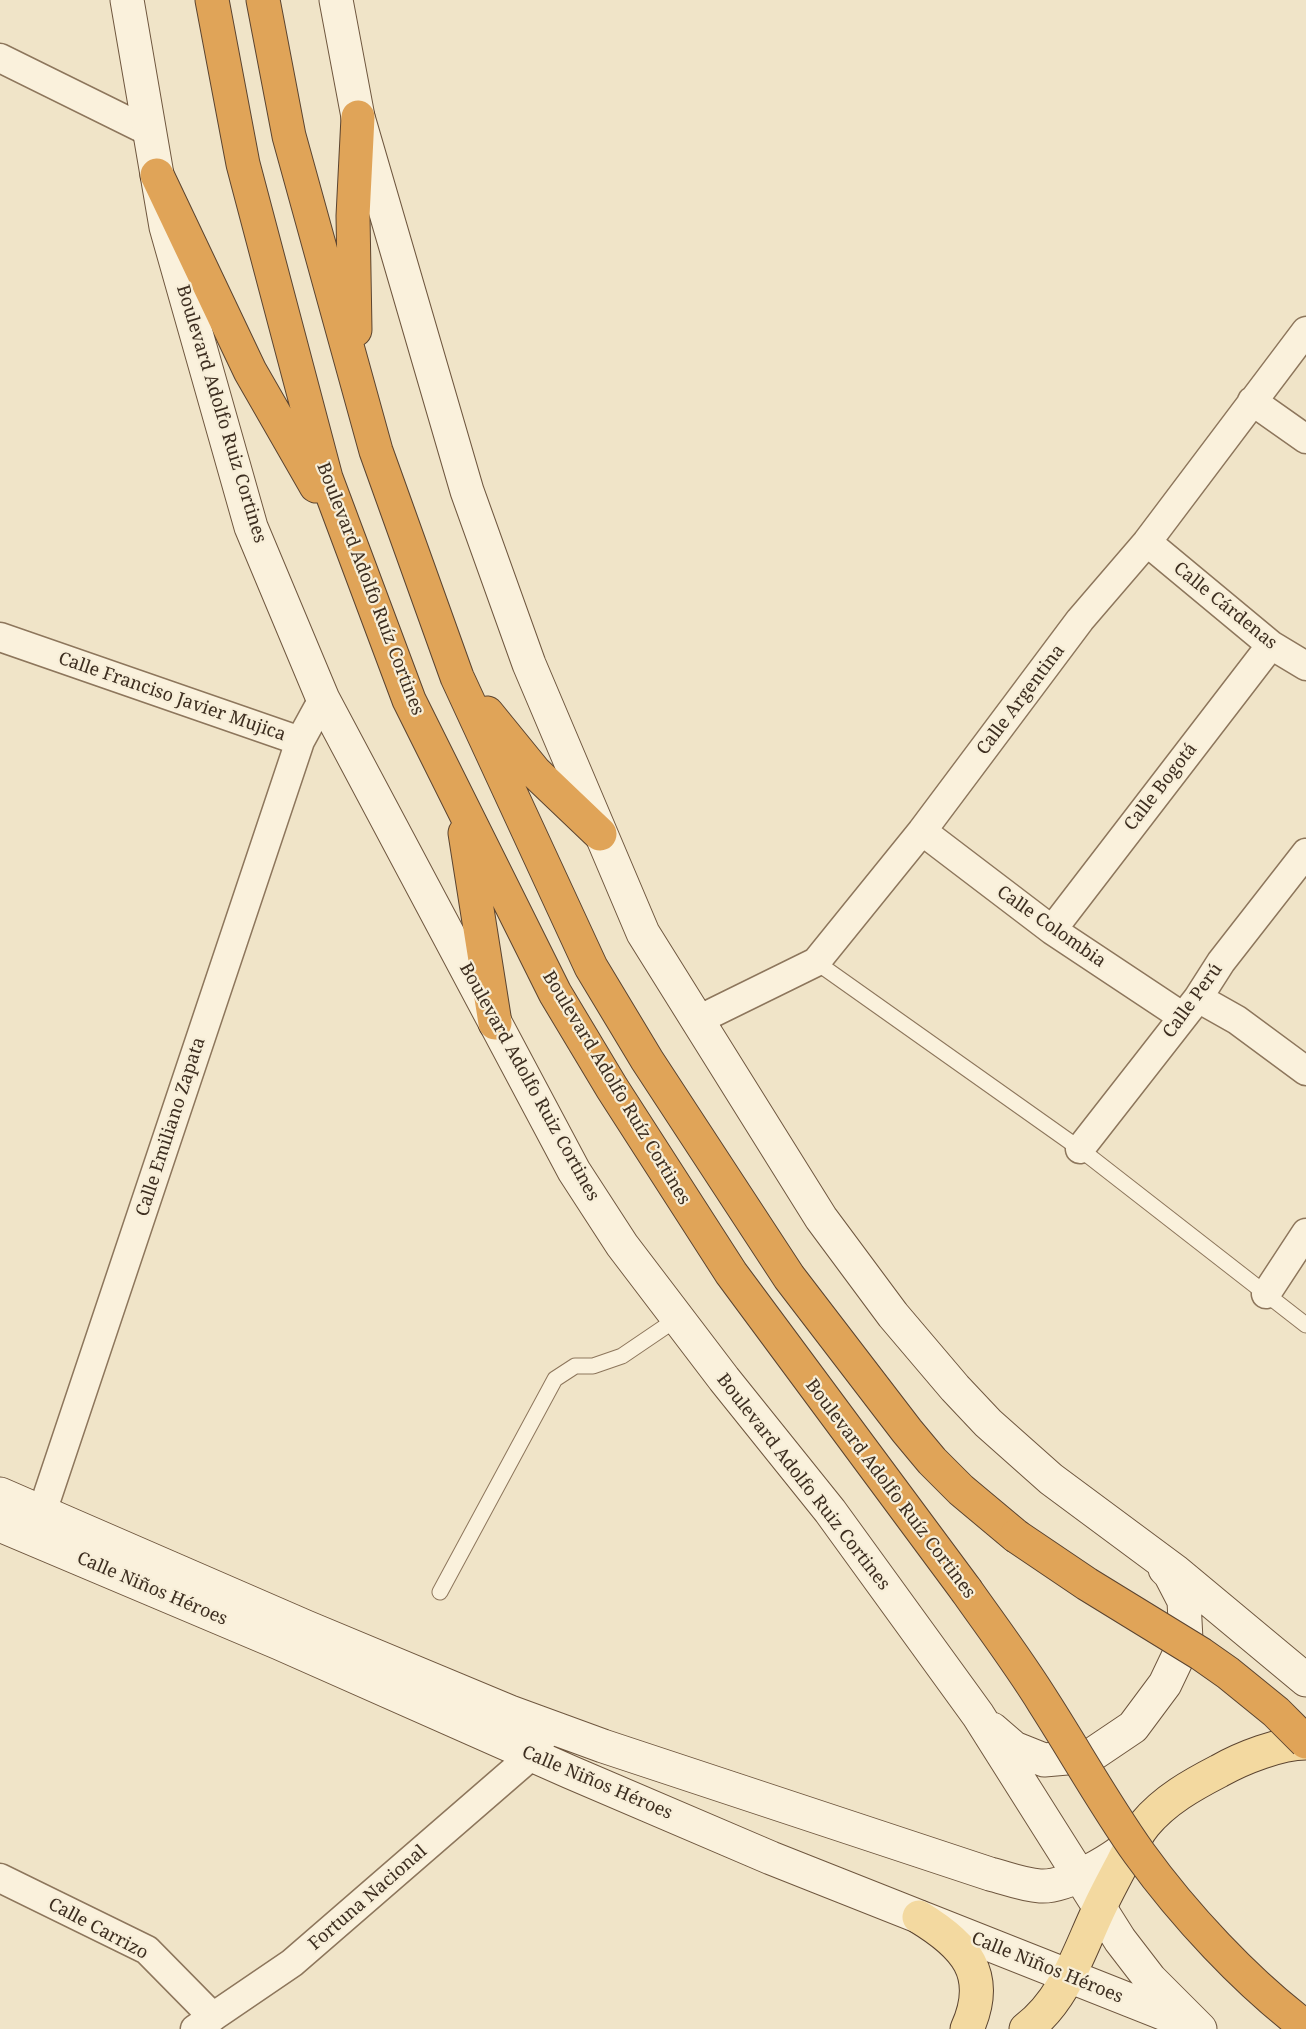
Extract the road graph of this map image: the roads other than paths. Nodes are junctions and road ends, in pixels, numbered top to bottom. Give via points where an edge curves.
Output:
1 (127, 0) edge
2 (212, 0) edge
3 (263, 0) edge
4 (336, 0) edge
5 (0, 58) edge
6 (358, 117) junction
7 (150, 132) junction
8 (157, 175) junction
9 (1306, 331) edge
10 (356, 380) junction
11 (1252, 401) junction
12 (1306, 439) edge
13 (1147, 542) junction
14 (353, 550) junction
15 (0, 637) edge
16 (1271, 645) junction
17 (1306, 666) edge
18 (457, 677) junction
19 (322, 699) junction
20 (300, 741) junction
21 (460, 801) junction
22 (922, 831) junction
23 (600, 834) junction
24 (1306, 853) edge
25 (1052, 930) junction
26 (816, 963) junction
27 (1191, 1008) junction
28 (696, 1021) junction
29 (495, 1023) junction
30 (1306, 1071) edge
31 (1080, 1149) junction
32 (1306, 1233) edge
33 (1266, 1294) junction
34 (678, 1318) junction
35 (1306, 1324) edge
36 (0, 1494) edge
37 (0, 1525) edge
38 (38, 1526) junction
39 (1117, 1528) junction
40 (440, 1592) dead end
41 (1306, 1680) edge
42 (978, 1715) junction
43 (549, 1726) junction
44 (1306, 1743) edge
45 (532, 1755) junction
46 (1136, 1838) junction
47 (1078, 1876) junction
48 (0, 1878) edge
49 (1099, 1910) junction
50 (920, 1917) junction
51 (1069, 1977) junction
52 (204, 2023) edge
53 (1306, 2028) edge
54 (968, 2029) edge
55 (1026, 2029) edge
56 (1200, 2029) edge

1 - 7 main road, Boulevard Adolfo Ruiz Cortines
2 - 14 highway, Boulevard Adolfo Ruíz Cortines via 243,164 326,478
3 - 10 highway via 289,136
4 - 6 main road
5 - 7 street
6 - 10 highway via 353,216
6 - 23 main road via 467,491 529,664
7 - 8 main road, Boulevard Adolfo Ruiz Cortines
8 - 14 highway via 250,371
8 - 19 main road, Boulevard Adolfo Ruiz Cortines via 166,227 251,527
9 - 11 street, Calle Argentina
10 - 18 highway via 376,451
11 - 12 street
11 - 13 street, Calle Argentina
13 - 16 street, Calle Cárdenas
13 - 22 street, Calle Argentina via 1080,620
14 - 21 highway, Boulevard Adolfo Ruíz Cortines via 409,699
15 - 20 street, Calle Franciso Javier Mujica
16 - 17 street, Calle Cárdenas
16 - 25 street, Calle Bogotá
18 - 23 highway via 535,772
18 - 44 highway, bridge via 591,967 646,1060 789,1276 907,1431 961,1490 1016,1536 1202,1654 1268,1705
19 - 20 street, Calle Franciso Javier Mujica
19 - 29 main road, Boulevard Adolfo Ruiz Cortines
20 - 38 street, Calle Emiliano Zapata
21 - 29 highway
21 - 53 highway, Boulevard Adolfo Ruíz Cortines, bridge via 555,993 731,1273 966,1590 1042,1700 1119,1824 1163,1884 1210,1939
22 - 25 street, Calle Colombia
22 - 26 street, Calle Argentina
23 - 28 main road via 643,933
24 - 27 street, Calle Perú via 1221,962
25 - 27 street, Calle Colombia
26 - 28 street, Calle Argentina
26 - 31 lane
27 - 30 street, Calle Colombia via 1237,1020
27 - 31 street, Calle Perú
28 - 39 main road via 820,1218 893,1315 988,1423 1051,1479
29 - 34 main road, Boulevard Adolfo Ruiz Cortines via 574,1171 622,1245
31 - 33 lane
32 - 33 street
33 - 35 lane
34 - 40 lane via 622,1356 593,1366 574,1366 555,1379
34 - 42 main road, Boulevard Adolfo Ruiz Cortines via 830,1511
36 - 38 main road, Calle Niños Héroes
37 - 38 main road, Calle Niños Héroes
38 - 43 main road, Calle Niños Héroes via 306,1627
38 - 45 main road, Calle Niños Héroes via 279,1642
39 - 41 main road
39 - 42 main road via 1170,1574 1184,1601 1186,1640 1166,1684 1133,1728 1090,1756 1044,1760 1014,1748
42 - 47 main road, Boulevard Adolfo Ruiz Cortines
43 - 45 street, Fortuna Nacional
43 - 47 main road, Calle Niños Héroes via 1028,1885 1052,1886
44 - 46 main road via 1256,1755 1198,1782 1164,1804
45 - 50 main road, Calle Niños Héroes
45 - 52 street, Fortuna Nacional via 292,1963
46 - 47 main road, Calle Niños Héroes via 1123,1851
46 - 49 main road
47 - 49 main road, Boulevard Adolfo Ruiz Cortines
48 - 52 street, Calle Carrizo via 147,1950
49 - 51 main road
49 - 56 main road, Boulevard Adolfo Ruiz Cortines via 1150,1979
50 - 51 main road, Calle Niños Héroes
50 - 54 main road via 962,1949 972,1966 976,1996
51 - 55 main road via 1044,2012
51 - 56 main road, Calle Niños Héroes

